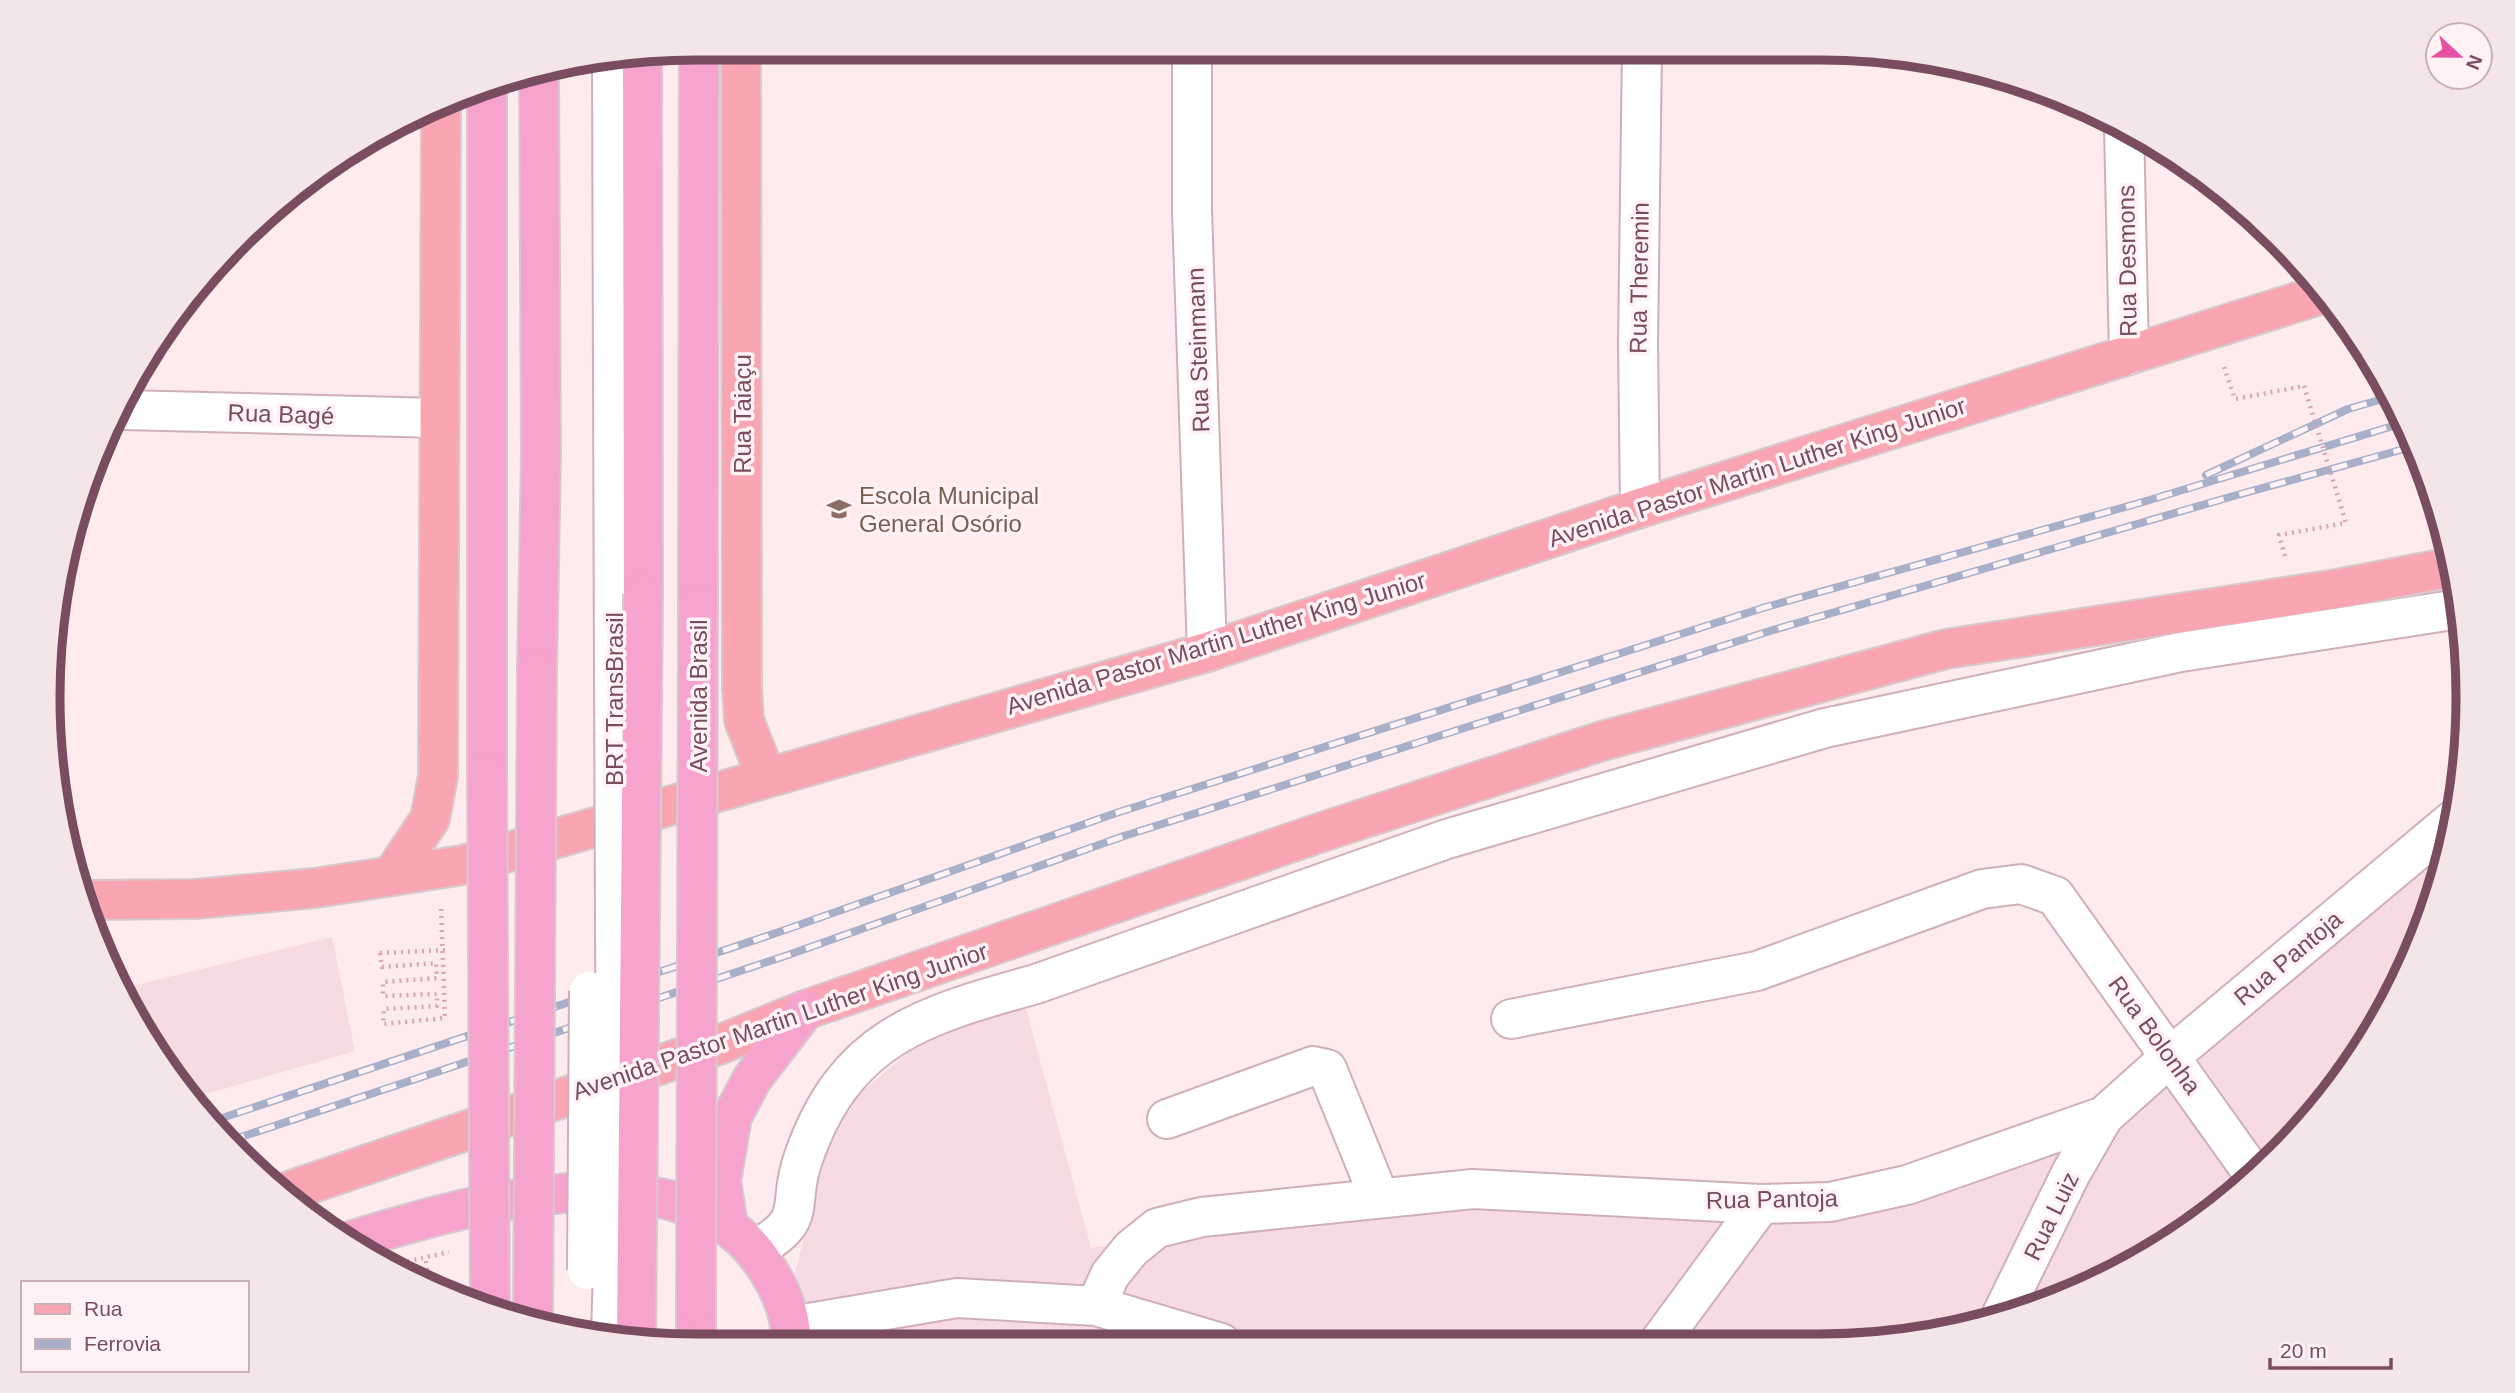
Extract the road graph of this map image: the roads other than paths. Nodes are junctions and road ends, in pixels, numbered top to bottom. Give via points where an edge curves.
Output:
1 (699, 60) edge
2 (741, 60) edge
3 (1192, 60) edge
4 (1642, 60) edge
5 (642, 62) edge
6 (612, 65) edge
7 (587, 69) edge
8 (539, 79) edge
9 (487, 95) edge
10 (441, 113) edge
11 (2124, 138) edge
12 (2314, 297) edge
13 (2129, 355) junction
14 (128, 410) edge
15 (439, 418) junction
16 (1640, 508) junction
17 (2442, 569) edge
18 (2450, 610) edge
19 (1207, 652) junction
20 (602, 674) junction
21 (766, 776) junction
22 (2441, 830) edge
23 (393, 874) junction
24 (93, 900) edge
25 (805, 1010) junction
26 (1511, 1019) dead end
27 (2171, 1056) junction
28 (2104, 1116) junction
29 (1167, 1119) dead end
30 (2248, 1167) edge
31 (294, 1189) edge
32 (1379, 1197) junction
33 (1760, 1204) junction
34 (362, 1238) edge
35 (741, 1238) junction
36 (490, 1299) edge
37 (2010, 1304) edge
38 (1096, 1306) junction
39 (533, 1312) edge
40 (587, 1324) edge
41 (611, 1328) edge
42 (636, 1330) edge
43 (696, 1334) edge
44 (791, 1334) edge
45 (795, 1334) edge
46 (1193, 1334) edge
47 (1665, 1334) edge

1 - 43 highway, Avenida Brasil, bridge
2 - 21 main road, Rua Taiaçu via 742,688 744,720
3 - 19 street, Rua Steinmann via 1192,209
4 - 16 street, Rua Theremin
5 - 42 highway, bridge
6 - 20 street, BRT TransBrasil
7 - 20 street, BRT TransBrasil
8 - 39 highway, bridge via 541,455
9 - 36 highway, bridge
10 - 15 main road
11 - 13 street, Rua Desmons
12 - 13 main road, Avenida Pastor Martin Luther King Junior
13 - 16 main road, Avenida Pastor Martin Luther King Junior
14 - 15 street, Rua Bagé
15 - 23 main road via 438,776 430,819
16 - 19 main road, Avenida Pastor Martin Luther King Junior
17 - 25 main road, Avenida Pastor Martin Luther King Junior via 1946,649 1602,741
18 - 35 street via 2181,652 1825,728 1447,839 982,999 899,1031 859,1060 836,1087 802,1161 790,1223 779,1236
19 - 21 main road, Avenida Pastor Martin Luther King Junior
20 - 40 street, BRT TransBrasil, bridge
20 - 41 street, BRT TransBrasil, bridge via 616,1164
21 - 23 main road, Avenida Pastor Martin Luther King Junior via 476,861
22 - 27 street, Rua Pantoja
23 - 24 main road, Avenida Pastor Martin Luther King Junior via 315,888
25 - 31 main road, Avenida Pastor Martin Luther King Junior via 720,1044
25 - 35 highway via 752,1079 732,1118 721,1181
26 - 27 street, Rua Bolonha via 1757,971 1982,889 2021,884 2055,896
27 - 28 street, Rua Pantoja
27 - 30 street, Rua Bolonha
28 - 33 street, Rua Pantoja via 1907,1185 1830,1202
28 - 37 street, Rua Luiz via 2071,1173
29 - 32 street via 1313,1066 1327,1069
32 - 33 street, Rua Pantoja via 1474,1189
32 - 38 street, Rua Pantoja via 1202,1217 1157,1228 1131,1249 1110,1275
33 - 47 street
34 - 35 highway via 498,1201 602,1193 682,1203
35 - 44 highway via 776,1281
38 - 45 street via 957,1298
38 - 46 street

